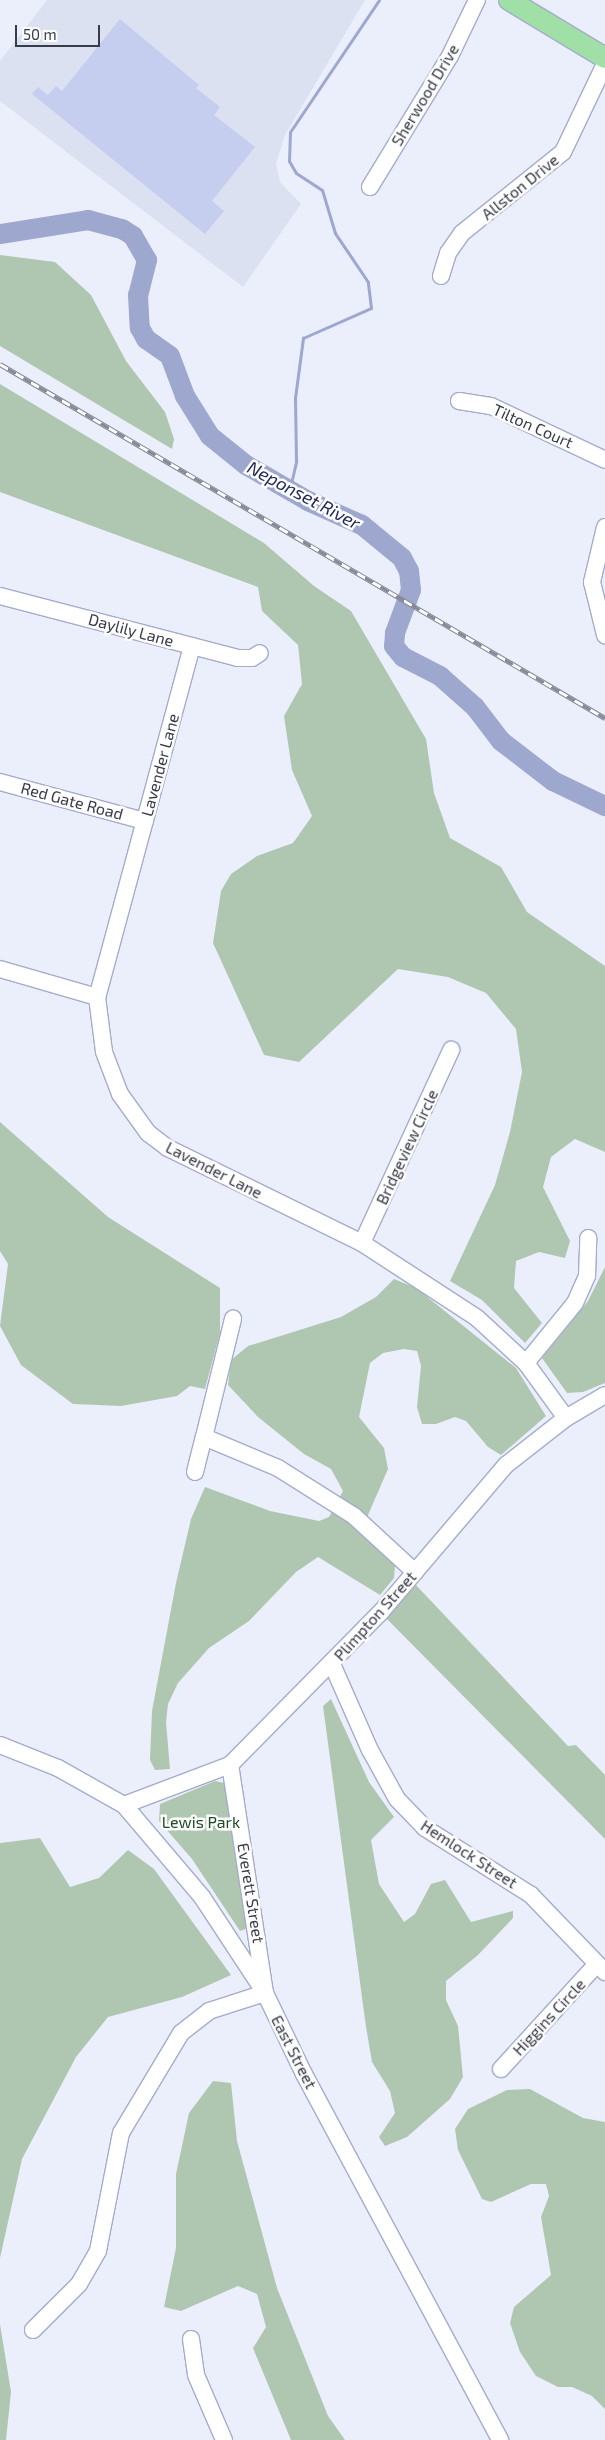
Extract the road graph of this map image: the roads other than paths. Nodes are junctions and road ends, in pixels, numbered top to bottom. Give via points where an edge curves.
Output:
1 (477, 0) edge
2 (509, 0) edge
3 (605, 58) edge
4 (605, 64) edge
5 (370, 187) dead end
6 (441, 276) dead end
7 (459, 401) dead end
8 (605, 460) edge
9 (605, 527) edge
10 (0, 596) edge
11 (605, 635) edge
12 (192, 646) junction
13 (260, 653) dead end
14 (0, 782) edge
15 (144, 821) junction
16 (0, 970) edge
17 (97, 996) junction
18 (451, 1050) dead end
19 (588, 1238) dead end
20 (362, 1243) junction
21 (233, 1319) dead end
22 (526, 1363) junction
23 (605, 1395) edge
24 (566, 1418) junction
25 (204, 1437) junction
26 (195, 1472) dead end
27 (415, 1572) junction
28 (332, 1664) junction
29 (0, 1745) edge
30 (230, 1765) junction
31 (124, 1805) junction
32 (601, 1968) edge
33 (265, 1993) junction
34 (501, 2069) dead end
35 (33, 2330) dead end
36 (190, 2339) dead end
37 (224, 2440) edge
38 (500, 2440) edge

1 - 5 street, Sherwood Drive via 450,56
2 - 3 main road
4 - 6 street, Allston Drive via 563,152 462,233 448,253
7 - 8 street, Tilton Court via 491,406
9 - 11 street via 592,582
10 - 12 street, Daylily Lane
12 - 13 street, Daylily Lane via 247,659
12 - 15 street, Lavender Lane
14 - 15 street, Red Gate Road
15 - 17 street, Lavender Lane
16 - 17 street
17 - 20 street, Lavender Lane via 111,1074 120,1094 148,1133 191,1162
18 - 20 street, Bridgeview Circle
19 - 22 street via 587,1276 575,1303
20 - 22 street, Lavender Lane via 477,1318
21 - 25 street
22 - 24 street, Lavender Lane
23 - 24 street, Plimpton Street
24 - 27 street, Plimpton Street via 506,1465
25 - 26 street
25 - 27 street via 278,1468 354,1516
27 - 28 street, Plimpton Street
28 - 30 street, Plimpton Street
28 - 32 street, Hemlock Street via 370,1750 396,1799 425,1828 531,1895
29 - 31 street, East Street via 58,1768
30 - 31 street, Plimpton Street
30 - 33 street, Everett Street
31 - 33 street, East Street via 185,1874
32 - 34 street, Higgins Circle
33 - 35 street via 209,2011 182,2033 121,2133 98,2251 79,2284
33 - 38 street, East Street via 304,2074
36 - 37 street via 196,2375

